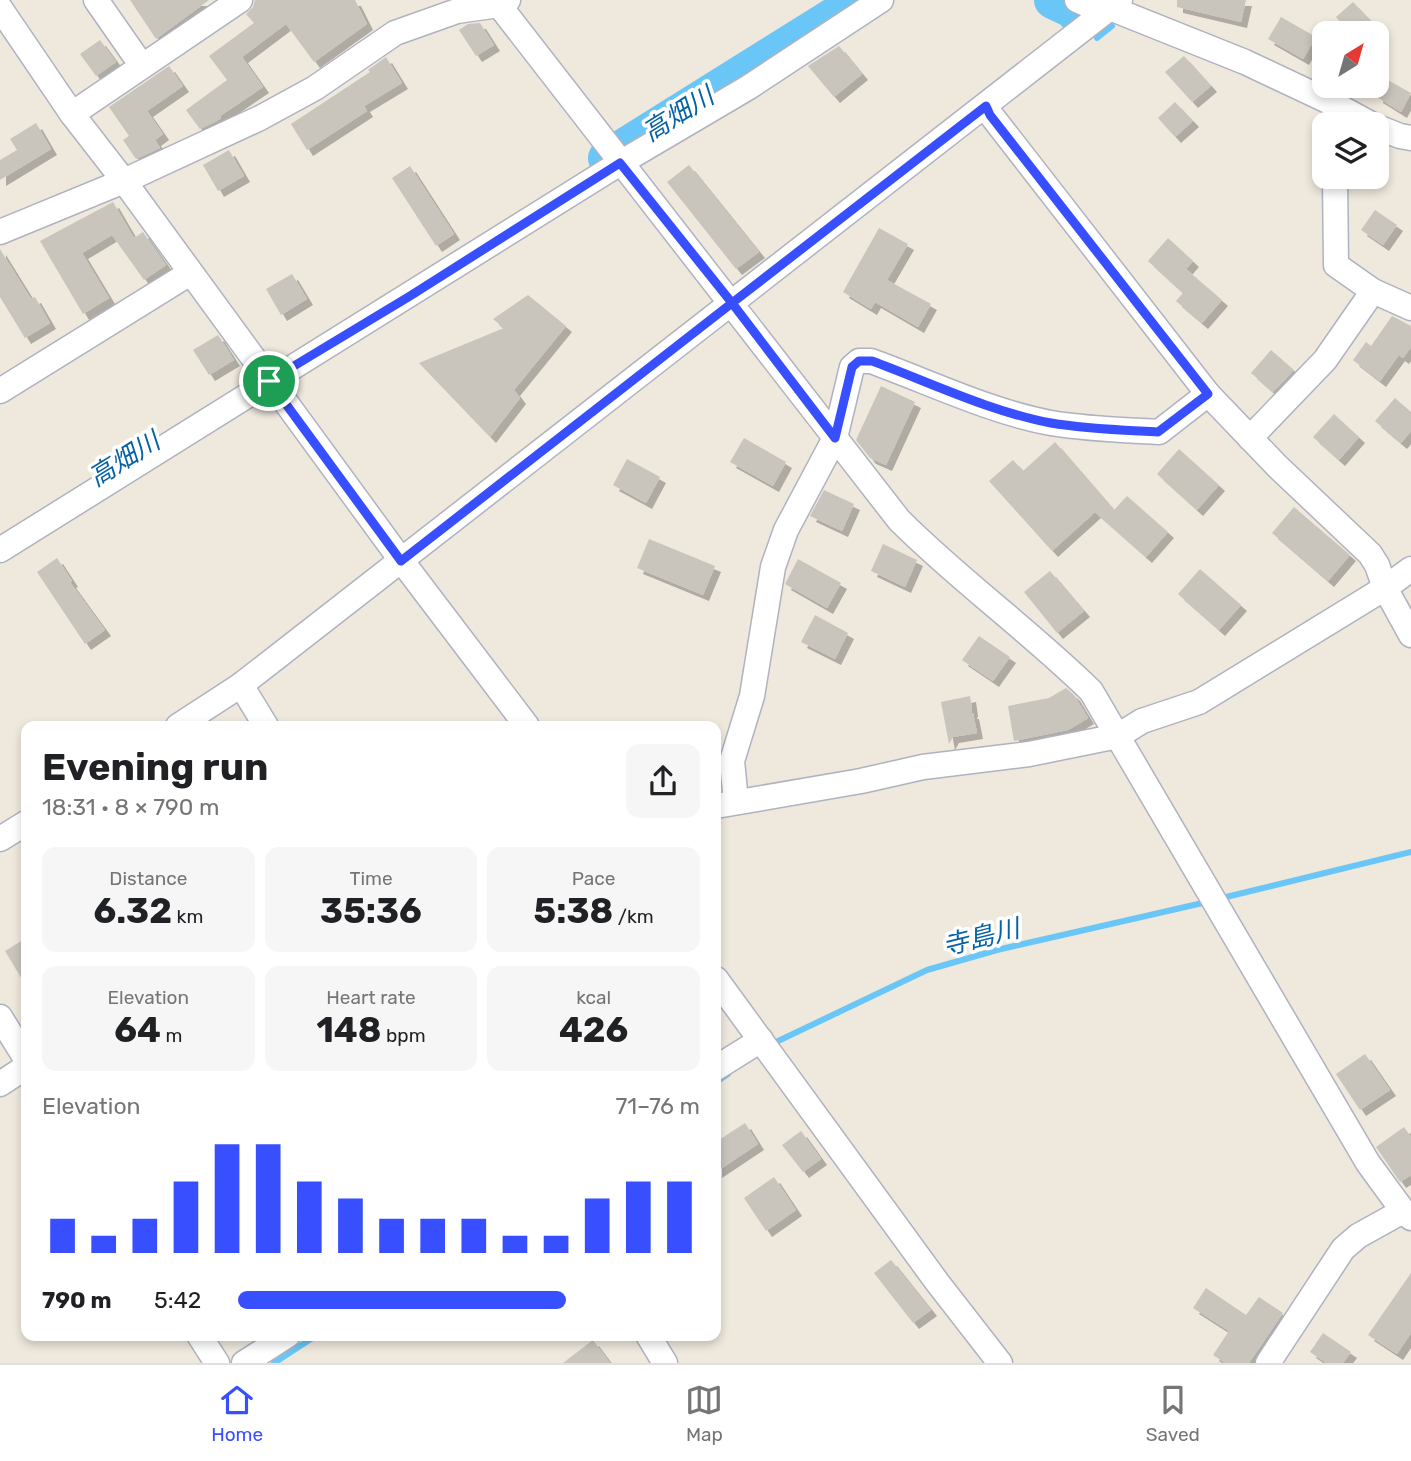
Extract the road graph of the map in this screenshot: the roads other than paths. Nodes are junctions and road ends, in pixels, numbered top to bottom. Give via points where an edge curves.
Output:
1 (11, 0) edge
2 (96, 0) edge
3 (240, 0) edge
4 (881, 0) edge
5 (1077, 0) edge
6 (503, 2) edge
7 (1115, 4) edge
8 (454, 5) edge
9 (0, 8) edge
10 (142, 66) junction
11 (986, 106) junction
12 (1331, 112) edge
13 (72, 114) junction
14 (1389, 132) edge
15 (1411, 138) edge
16 (616, 157) junction
17 (124, 181) junction
18 (1335, 189) edge
19 (0, 232) edge
20 (190, 273) junction
21 (1373, 292) junction
22 (732, 303) junction
23 (1411, 308) edge
24 (269, 381) junction
25 (0, 391) edge
26 (1208, 394) junction
27 (835, 438) junction
28 (1250, 438) junction
29 (0, 550) edge
30 (401, 561) junction
31 (1411, 569) edge
32 (1385, 589) junction
33 (1411, 635) edge
34 (241, 685) junction
35 (186, 721) edge
36 (263, 721) edge
37 (523, 721) edge
38 (1118, 736) junction
39 (726, 804) edge
40 (21, 826) edge
41 (0, 839) edge
42 (721, 986) edge
43 (0, 1017) edge
44 (761, 1040) junction
45 (21, 1051) edge
46 (721, 1065) edge
47 (21, 1071) edge
48 (0, 1084) edge
49 (1407, 1215) edge
50 (204, 1341) edge
51 (279, 1341) edge
52 (652, 1341) edge
53 (1278, 1360) edge
54 (217, 1363) edge
55 (244, 1363) edge
56 (665, 1363) edge
57 (1000, 1363) edge

1 - 9 street
2 - 10 street
3 - 10 street
4 - 16 street via 749,87
5 - 7 street via 1088,5
6 - 8 street
6 - 16 street
7 - 11 street
7 - 12 street via 1245,62
8 - 17 street via 395,33 315,88 260,118
9 - 13 street
10 - 13 street
11 - 22 street
11 - 26 street
13 - 17 street
14 - 15 street
16 - 22 street
16 - 24 street via 410,296
17 - 19 street
17 - 20 street
18 - 21 street via 1336,265
20 - 24 street
20 - 25 street
21 - 23 street
21 - 28 street via 1325,360
22 - 27 street
22 - 30 street
24 - 29 street
24 - 30 street
26 - 27 street via 1158,432 1108,429 1002,410 872,361 859,361 852,367
26 - 28 street
27 - 38 street via 924,545 1091,691
27 - 39 street via 786,530 773,567 752,696 732,761
28 - 32 street via 1370,554
30 - 34 street
30 - 37 street
31 - 32 street
32 - 33 street
32 - 38 street via 1199,702 1142,721
34 - 35 street
34 - 36 street
38 - 39 street
38 - 49 street via 1367,1163
40 - 41 street
42 - 44 street
43 - 45 street
44 - 46 street
44 - 57 street
47 - 48 street
49 - 53 street via 1358,1236 1343,1249
50 - 54 street
51 - 55 street
52 - 56 street

